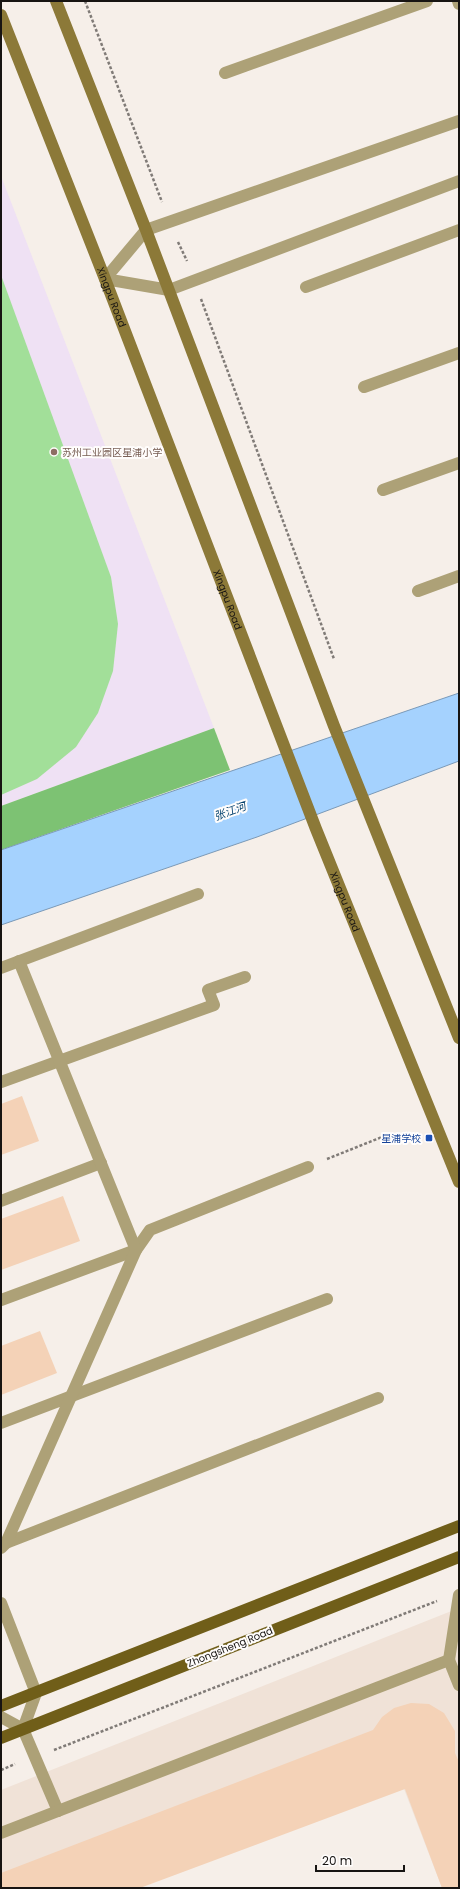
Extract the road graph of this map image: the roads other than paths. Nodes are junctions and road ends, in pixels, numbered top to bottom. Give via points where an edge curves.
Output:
1 (56, 1) edge
2 (427, 1) edge
3 (1, 15) edge
4 (225, 73) dead end
5 (459, 121) edge
6 (459, 181) edge
7 (146, 230) junction
8 (459, 230) edge
9 (105, 279) junction
10 (306, 287) dead end
11 (169, 290) junction
12 (459, 354) edge
13 (364, 387) dead end
14 (459, 463) edge
15 (383, 490) dead end
16 (459, 576) edge
17 (418, 591) dead end
18 (198, 894) dead end
19 (19, 961) junction
20 (1, 968) edge
21 (245, 977) dead end
22 (459, 1038) edge
23 (60, 1061) junction
24 (1, 1082) edge
25 (101, 1163) junction
26 (308, 1167) road end
27 (459, 1182) edge
28 (1, 1201) edge
29 (136, 1250) junction
30 (327, 1299) dead end
31 (1, 1300) edge
32 (71, 1396) junction
33 (378, 1398) dead end
34 (1, 1423) edge
35 (459, 1526) edge
36 (3, 1546) edge
37 (459, 1557) edge
38 (459, 1595) edge
39 (1, 1603) edge
40 (449, 1660) junction
41 (459, 1685) edge
42 (36, 1693) junction
43 (1, 1706) edge
44 (1, 1717) edge
45 (23, 1729) junction
46 (1, 1738) edge
47 (58, 1811) junction
48 (1, 1833) edge

1 - 7 main road
2 - 4 street
3 - 9 main road, Xingpu Road
5 - 7 street
6 - 11 street
7 - 9 street
7 - 11 main road
8 - 10 street
9 - 11 street
9 - 27 main road, Xingpu Road via 316,828
11 - 22 main road via 334,726
12 - 13 street
14 - 15 street
16 - 17 street
18 - 19 street
19 - 20 street
19 - 23 street
21 - 23 street via 208,990 214,1005
23 - 24 street
23 - 25 street
25 - 28 street
25 - 29 street
26 - 29 street via 150,1230
29 - 31 street
29 - 32 street
30 - 32 street
32 - 34 street
32 - 36 street
33 - 36 street
35 - 42 main road
37 - 45 main road, Zhongsheng Road
38 - 40 street
39 - 42 street
40 - 41 street
40 - 47 street
42 - 43 main road
42 - 45 street
44 - 45 street
45 - 46 main road, Zhongsheng Road
45 - 47 street
47 - 48 street

